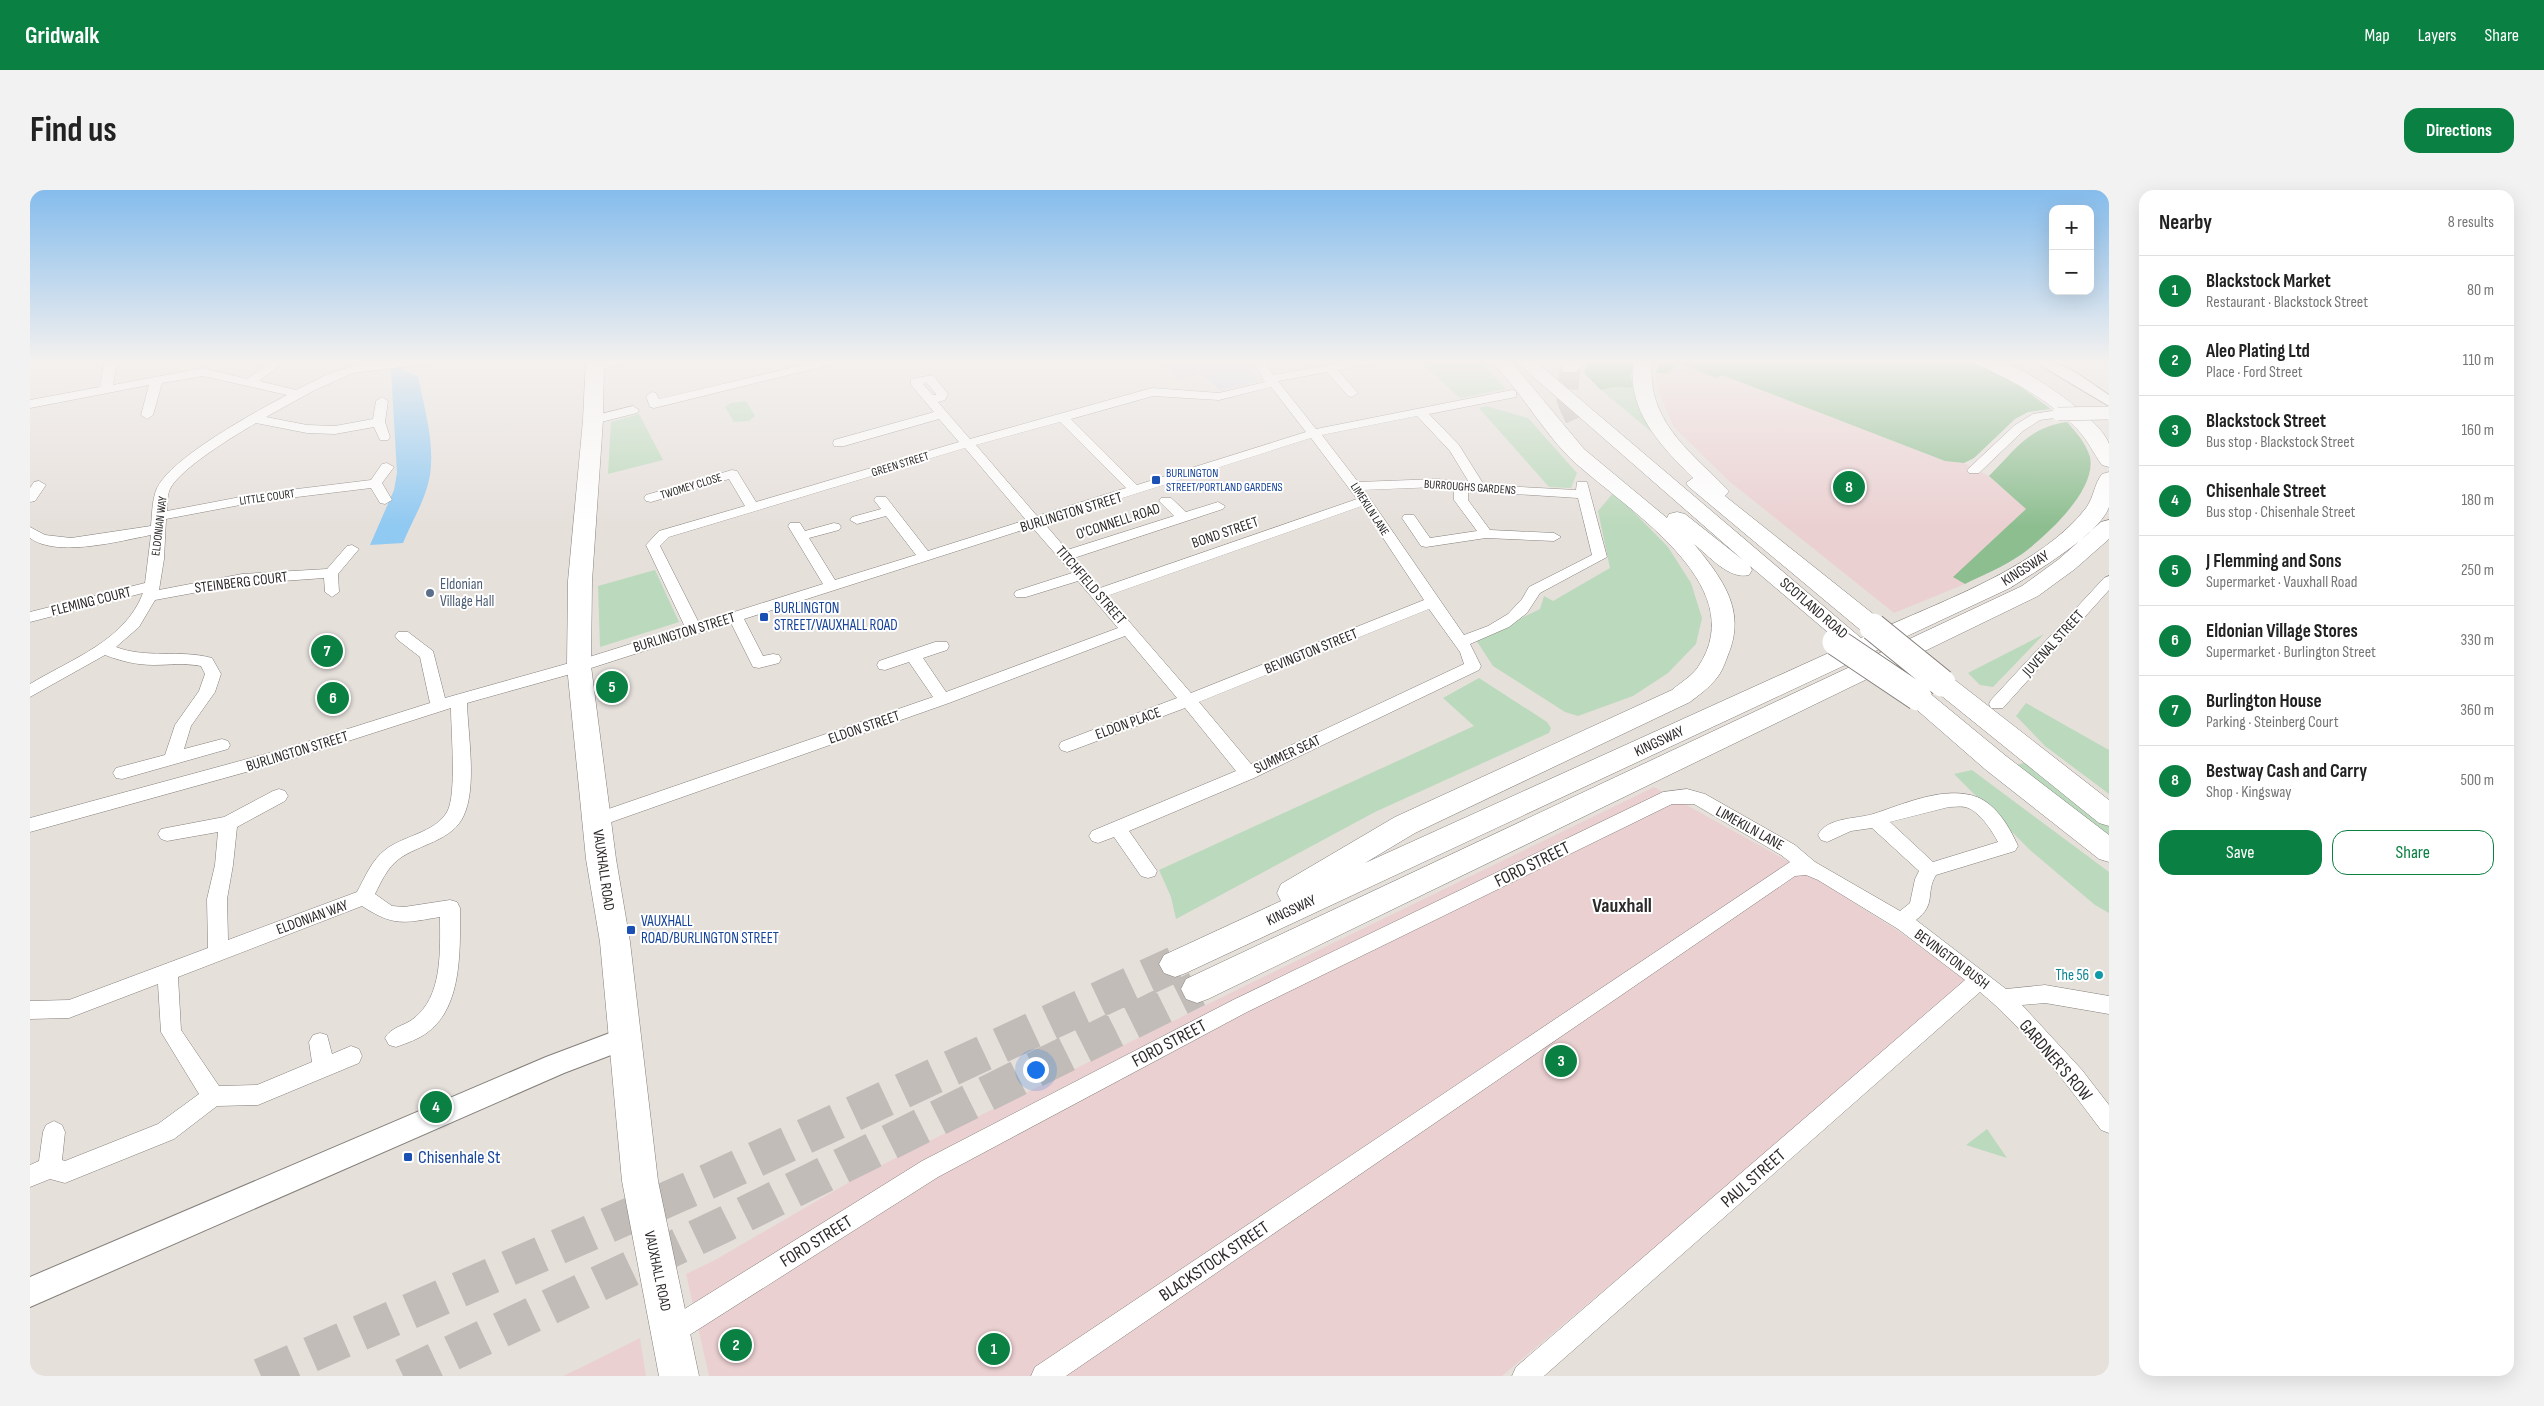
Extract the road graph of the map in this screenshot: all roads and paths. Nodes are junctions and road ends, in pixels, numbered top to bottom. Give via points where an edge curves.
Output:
1 (260, 415) edge
2 (380, 415) edge
3 (593, 415) edge
4 (612, 415) edge
5 (937, 415) edge
6 (943, 415) edge
7 (1068, 415) edge
8 (1300, 415) edge
9 (1409, 415) edge
10 (1423, 415) edge
11 (1546, 415) edge
12 (1586, 415) tunnel mouth
13 (1614, 415) edge
14 (1653, 415) edge
15 (2049, 415) edge
16 (2072, 415) edge
17 (2090, 415) edge
18 (1062, 417) junction
19 (254, 419) junction
20 (593, 420) junction
21 (379, 422) junction
22 (1580, 429) tunnel mouth
23 (2109, 432) edge
24 (1315, 433) junction
25 (384, 437) dead end
26 (845, 438) dead end
27 (966, 444) junction
28 (2109, 462) edge
29 (387, 467) dead end
30 (1974, 470) dead end
31 (2109, 478) edge
32 (375, 483) junction
33 (40, 485) dead end
34 (1355, 486) junction
35 (1461, 486) junction
36 (1479, 489) junction
37 (1136, 491) junction
38 (30, 498) edge
39 (651, 498) dead end
40 (385, 500) dead end
41 (1363, 500) junction
42 (1166, 501) dead end
43 (1218, 506) dead end
44 (753, 508) junction
45 (1182, 517) junction
46 (1409, 518) dead end
47 (857, 520) dead end
48 (1037, 522) junction
49 (159, 523) junction
50 (2109, 526) edge
51 (834, 527) dead end
52 (30, 531) edge
53 (1486, 534) junction
54 (1554, 537) dead end
55 (352, 549) dead end
56 (1064, 556) junction
57 (925, 557) junction
58 (1788, 558) junction
59 (331, 573) junction
60 (1081, 575) junction
61 (2109, 581) edge
62 (832, 586) junction
63 (152, 591) junction
64 (332, 592) dead end
65 (1021, 594) dead end
66 (1098, 594) junction
67 (1432, 602) junction
68 (735, 616) junction
69 (30, 617) edge
70 (694, 629) junction
71 (1129, 629) junction
72 (403, 636) dead end
73 (1843, 640) junction
74 (1460, 642) junction
75 (942, 646) dead end
76 (103, 648) junction
77 (913, 656) junction
78 (759, 663) dead end
79 (885, 664) dead end
80 (579, 666) junction
81 (1472, 666) joint
82 (30, 691) edge
83 (943, 698) junction
84 (459, 700) junction
85 (1189, 700) junction
86 (1997, 704) dead end
87 (439, 706) junction
88 (222, 746) dead end
89 (1067, 746) dead end
90 (173, 757) junction
91 (122, 773) dead end
92 (1248, 773) junction
93 (279, 796) dead end
94 (1687, 796) joint
95 (2109, 815) edge
96 (597, 820) junction
97 (1876, 820) junction
98 (228, 823) junction
99 (30, 825) edge
100 (1117, 828) junction
101 (167, 834) dead end
102 (1827, 835) dead end
103 (1098, 836) dead end
104 (2109, 851) edge
105 (1808, 867) junction
106 (1930, 870) junction
107 (1148, 871) dead end
108 (364, 897) junction
109 (1901, 921) junction
110 (218, 951) junction
111 (167, 970) junction
112 (1980, 980) junction
113 (1197, 989) tunnel mouth
114 (2002, 998) junction
115 (2109, 1005) edge
116 (30, 1010) edge
117 (396, 1038) dead end
118 (623, 1039) junction
119 (320, 1042) dead end
120 (351, 1056) dead end
121 (323, 1068) junction
122 (213, 1096) junction
123 (2109, 1123) edge
124 (54, 1132) dead end
125 (40, 1172) edge
126 (30, 1292) edge
127 (671, 1332) junction
128 (679, 1376) edge
129 (1044, 1376) edge
130 (1525, 1376) edge

1 - 19 street, ELDONIAN WAY
2 - 21 street
3 - 20 main road, VAUXHALL ROAD
4 - 20 street
5 - 26 street
6 - 27 street, TITCHFIELD STREET
7 - 18 street, GREEN STREET
8 - 24 street, LIMEKILN LANE
9 - 24 street, BURLINGTON STREET
10 - 36 street via 1450,441 1470,468
11 - 31 main road, KINGSWAY via 1578,454 1681,542 1701,565 1715,588 1726,622 1708,672 1680,696 1406,825 1175,964 2002,583 2061,545 2092,514 2108,490
12 - 73 main road, SCOTLAND ROAD
13 - 58 main road, SCOTLAND ROAD
14 - 58 main road via 1667,436 1704,476
15 - 30 street, bridge via 2037,417 2019,428
16 - 28 main road via 2100,442
17 - 23 main road
18 - 27 street, GREEN STREET
18 - 37 street
19 - 21 street via 307,429 335,430
19 - 49 street, ELDONIAN WAY via 175,472 164,487
20 - 80 main road, VAUXHALL ROAD via 580,581
21 - 25 street
22 - 73 main road via 1625,474 1800,617
24 - 34 street, LIMEKILN LANE
24 - 37 street, BURLINGTON STREET
27 - 44 street, GREEN STREET
27 - 48 street, TITCHFIELD STREET
29 - 32 street
32 - 40 street
32 - 49 street, LITTLE COURT via 256,498
33 - 38 street
34 - 35 street, BURROUGHS GARDENS via 1438,483
34 - 41 street, LIMEKILN LANE
35 - 36 street, BURROUGHS GARDENS
35 - 53 street via 1461,500
36 - 74 street, BURROUGHS GARDENS via 1583,489 1600,557 1534,590 1518,616
37 - 48 street, BURLINGTON STREET
39 - 44 street, TWOMEY CLOSE via 732,474
41 - 66 street, BOND STREET
41 - 67 street, LIMEKILN LANE
42 - 45 street, O'CONNELL ROAD
43 - 45 street, O'CONNELL ROAD
44 - 70 street, GREEN STREET via 664,534 653,545
45 - 56 street, O'CONNELL ROAD
46 - 53 street via 1426,543
47 - 57 street via 885,505
48 - 56 street, TITCHFIELD STREET
48 - 57 street, BURLINGTON STREET
49 - 52 street, LITTLE COURT via 99,540 62,544 34,536
49 - 63 street, ELDONIAN WAY
50 - 113 main road, KINGSWAY via 2067,564 2030,591
51 - 62 street via 798,531
53 - 54 street
55 - 59 street
56 - 60 street, TITCHFIELD STREET
57 - 62 street, BURLINGTON STREET
58 - 95 main road, SCOTLAND ROAD, bridge
59 - 63 street, STEINBERG COURT via 242,579
59 - 64 street
60 - 65 street
60 - 66 street, TITCHFIELD STREET
61 - 86 street, JUVENAL STREET
62 - 68 street, BURLINGTON STREET
63 - 69 street, FLEMING COURT
63 - 76 street, ELDONIAN WAY via 134,623
66 - 71 street, TITCHFIELD STREET
67 - 74 street, LIMEKILN LANE
67 - 85 street, BEVINGTON STREET
68 - 70 street, BURLINGTON STREET
68 - 78 street
70 - 80 street, BURLINGTON STREET
71 - 83 street, ELDON STREET
71 - 85 street, TITCHFIELD STREET
72 - 87 street via 427,655
73 - 104 main road, bridge
74 - 81 street, LIMEKILN LANE
75 - 77 street
76 - 82 street, ELDONIAN WAY
76 - 90 street via 129,658 186,658 206,662 213,674 207,692 183,725
77 - 79 street
77 - 83 street
80 - 84 street, BURLINGTON STREET
80 - 96 main road, VAUXHALL ROAD
81 - 92 street, SUMMER SEAT
83 - 96 street, ELDON STREET
84 - 87 street, BURLINGTON STREET
84 - 108 street, ELDONIAN WAY via 460,797 456,814 438,831 390,856 380,866
85 - 89 street, ELDON PLACE
85 - 92 street, TITCHFIELD STREET
87 - 99 street, BURLINGTON STREET via 286,755
88 - 90 street
90 - 91 street
92 - 100 street, SUMMER SEAT
93 - 98 street
94 - 105 street, LIMEKILN LANE via 1699,799 1788,850
94 - 127 street, FORD STREET via 1669,797 1240,1006 930,1169
96 - 118 main road, VAUXHALL ROAD
97 - 102 street via 1848,825
97 - 106 street
97 - 106 street via 1894,812 1949,800 1971,801 2004,834 2008,846
98 - 101 street
98 - 110 street via 217,899
100 - 103 street, SUMMER SEAT
100 - 107 street
105 - 109 street, BEVINGTON BUSH
105 - 129 street, BLACKSTOCK STREET via 1791,869
106 - 109 street via 1924,879 1919,907
108 - 110 street, ELDONIAN WAY
108 - 117 street via 388,913 404,916 450,908 450,974 445,992 422,1025
109 - 112 street, BEVINGTON BUSH
110 - 111 street, ELDONIAN WAY
111 - 116 street, ELDONIAN WAY via 69,1009
111 - 122 street via 171,1032
112 - 114 street, BEVINGTON BUSH
112 - 130 street, PAUL STREET
114 - 115 street, BEVINGTON BUSH via 2045,994
114 - 123 street, GARDNER'S ROW via 2074,1077
118 - 126 street via 546,1069
118 - 127 main road, VAUXHALL ROAD via 640,1181
119 - 121 street
120 - 121 street
121 - 122 street via 258,1095
122 - 125 street via 166,1132 65,1172
124 - 125 street
127 - 128 main road, VAUXHALL ROAD

